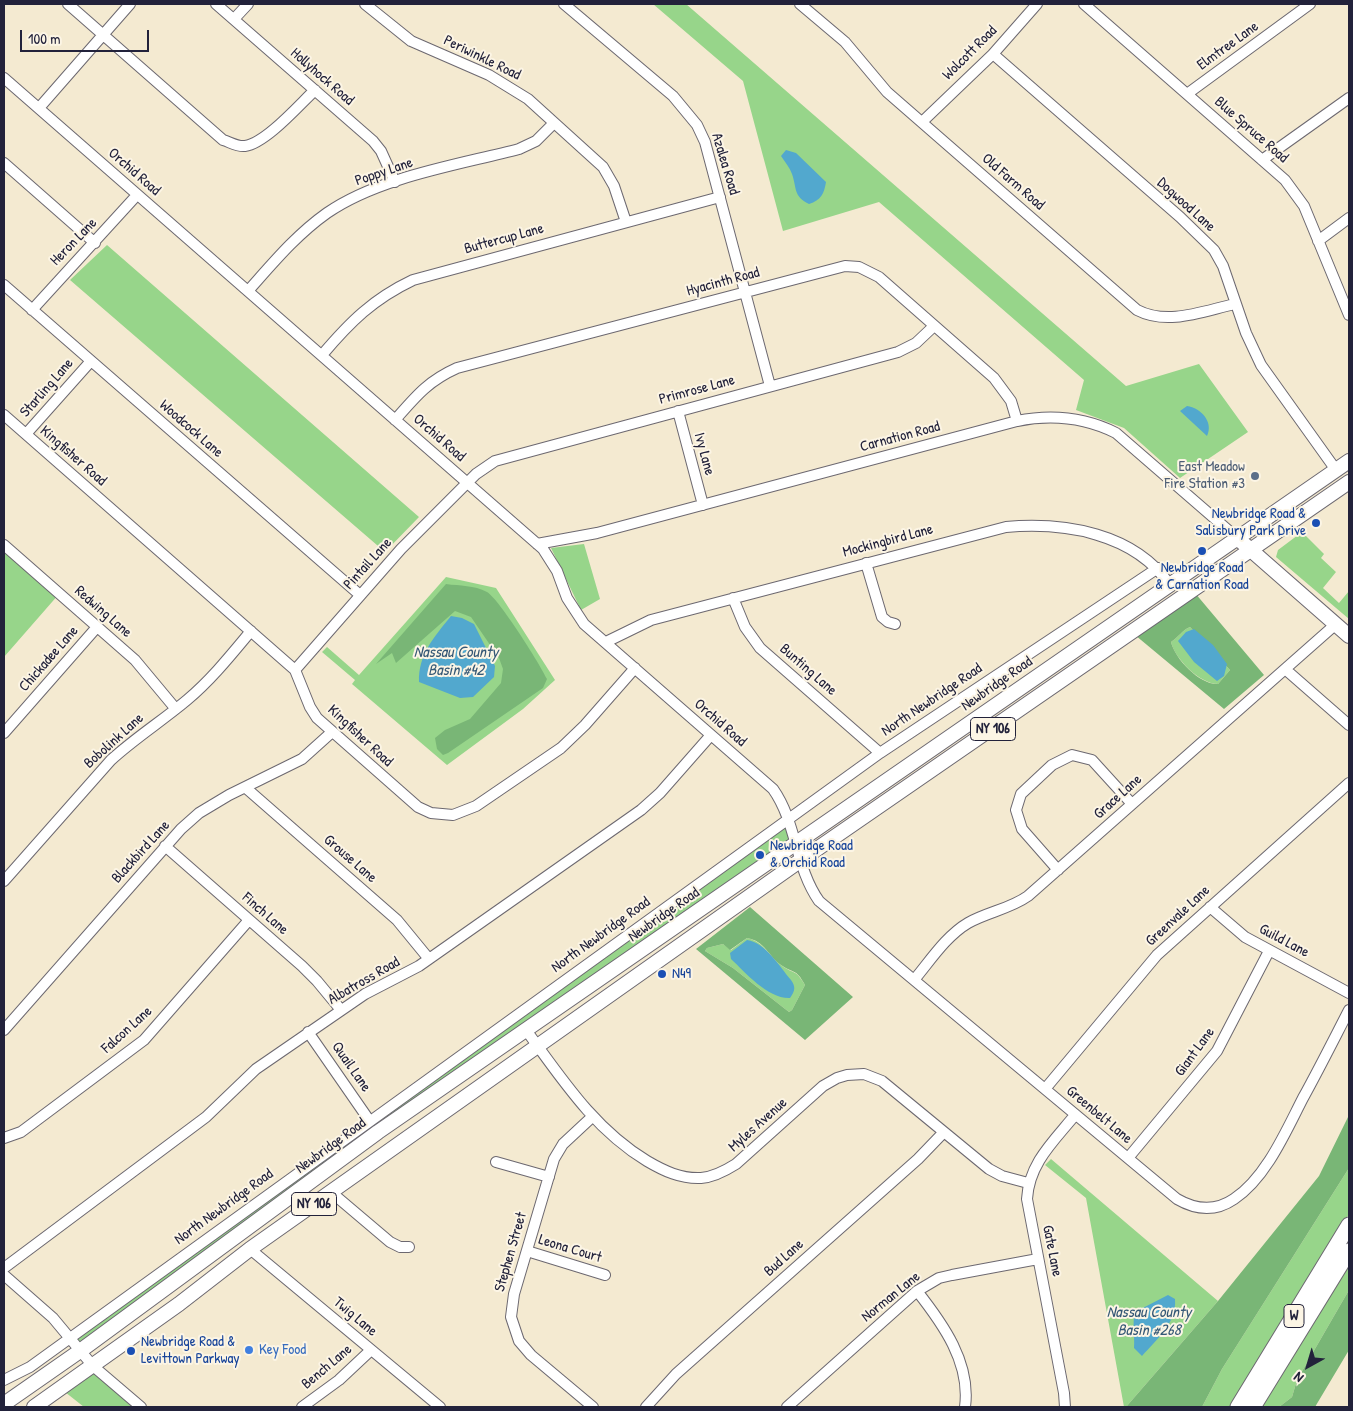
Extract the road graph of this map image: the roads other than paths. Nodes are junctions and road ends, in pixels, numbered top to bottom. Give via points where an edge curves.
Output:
1 (68, 4) edge
2 (130, 4) edge
3 (216, 4) edge
4 (248, 4) edge
5 (365, 4) edge
6 (564, 4) edge
7 (800, 4) edge
8 (1037, 4) edge
9 (1084, 4) edge
10 (1310, 4) edge
11 (234, 19) junction
12 (103, 35) junction
13 (993, 54) junction
14 (4, 78) edge
15 (315, 90) junction
16 (1187, 94) junction
17 (1349, 98) edge
18 (39, 108) junction
19 (922, 122) junction
20 (554, 123) junction
21 (1262, 160) junction
22 (4, 164) edge
23 (396, 182) junction
24 (138, 195) junction
25 (720, 197) junction
26 (1349, 218) edge
27 (626, 222) junction
28 (1318, 241) junction
29 (95, 243) junction
30 (4, 285) edge
31 (248, 291) junction
32 (745, 292) junction
33 (1235, 304) junction
34 (32, 310) junction
35 (1349, 315) edge
36 (934, 326) junction
37 (322, 355) junction
38 (91, 361) junction
39 (770, 386) junction
40 (678, 411) junction
41 (4, 415) edge
42 (395, 420) junction
43 (1017, 421) junction
44 (26, 434) junction
45 (1349, 461) edge
46 (1336, 470) junction
47 (1349, 482) edge
48 (467, 483) junction
49 (703, 505) junction
50 (1236, 537) junction
51 (538, 544) junction
52 (4, 545) edge
53 (1252, 551) junction
54 (866, 563) junction
55 (1158, 568) junction
56 (1170, 585) junction
57 (360, 595) junction
58 (733, 598) junction
59 (895, 624) dead end
60 (1336, 624) junction
61 (97, 627) junction
62 (251, 631) junction
63 (1349, 636) edge
64 (606, 642) junction
65 (635, 668) junction
66 (1285, 669) junction
67 (295, 670) junction
68 (1024, 686) junction
69 (1034, 700) junction
70 (175, 708) junction
71 (1349, 725) edge
72 (332, 732) junction
73 (4, 733) edge
74 (711, 735) junction
75 (880, 753) junction
76 (1349, 783) edge
77 (246, 788) junction
78 (1132, 804) junction
79 (790, 818) junction
80 (795, 844) junction
81 (165, 846) junction
82 (801, 860) junction
83 (1058, 870) junction
84 (4, 881) edge
85 (1210, 908) junction
86 (249, 920) junction
87 (1269, 951) junction
88 (429, 959) junction
89 (914, 980) junction
90 (1349, 993) edge
91 (340, 1010) junction
92 (1349, 1010) edge
93 (4, 1030) edge
94 (526, 1030) junction
95 (308, 1032) junction
96 (538, 1046) junction
97 (1045, 1089) junction
98 (1075, 1114) junction
99 (592, 1117) junction
100 (369, 1120) junction
101 (944, 1132) junction
102 (4, 1138) edge
103 (1128, 1158) junction
104 (496, 1162) dead end
105 (549, 1177) junction
106 (1028, 1183) junction
107 (331, 1192) junction
108 (1349, 1225) edge
109 (409, 1247) dead end
110 (250, 1249) junction
111 (526, 1251) junction
112 (1349, 1251) edge
113 (1038, 1259) junction
114 (4, 1268) edge
115 (4, 1275) edge
116 (605, 1275) dead end
117 (917, 1291) junction
118 (69, 1338) junction
119 (370, 1350) junction
120 (80, 1352) junction
121 (93, 1366) junction
122 (4, 1380) edge
123 (4, 1404) edge
124 (34, 1407) edge
125 (141, 1407) edge
126 (302, 1407) edge
127 (440, 1407) edge
128 (593, 1407) edge
129 (646, 1407) edge
130 (787, 1407) edge
131 (965, 1407) edge
132 (1065, 1407) edge
133 (1238, 1407) edge
134 (1253, 1407) edge

1 - 12 street
2 - 12 street
3 - 11 street, Hollyhock Road
4 - 11 street
5 - 20 street, Periwinkle Road via 412,41 510,86
6 - 25 street, Azalea Road via 686,109 705,142
7 - 19 street, Old Farm Road via 844,42 887,92
8 - 13 street, Wolcott Road
9 - 16 street, Blue Spruce Road
10 - 16 street, Elmtree Lane
11 - 15 street, Hollyhock Road
12 - 15 street via 223,140 237,145 246,146 259,141
12 - 18 street
13 - 19 street, Wolcott Road
13 - 33 street, Dogwood Lane via 1206,241 1223,266
14 - 18 street, Orchid Road
15 - 23 street, Hollyhock Road via 374,141
16 - 21 street, Blue Spruce Road
17 - 21 street
18 - 24 street, Orchid Road
19 - 33 street, Old Farm Road via 1137,310 1156,318 1172,318
20 - 23 street, Poppy Lane via 536,141 519,150
20 - 27 street, Periwinkle Road via 603,167 614,186
21 - 28 street, Blue Spruce Road via 1297,194
22 - 29 street
23 - 31 street, Poppy Lane via 368,192 328,213 286,248
24 - 29 street, Heron Lane
24 - 31 street, Orchid Road
25 - 27 street, Buttercup Lane
25 - 32 street, Azalea Road
26 - 28 street
27 - 37 street, Buttercup Lane via 413,280 372,303 346,326
28 - 35 street, Blue Spruce Road
29 - 34 street, Heron Lane
30 - 34 street, Woodcock Lane
31 - 37 street, Orchid Road
32 - 36 street, Hyacinth Road via 834,268 859,267 879,277
32 - 39 street, Azalea Road
32 - 42 street, Hyacinth Road via 457,368 424,386
33 - 46 street, Dogwood Lane via 1261,365
34 - 38 street, Woodcock Lane
36 - 39 street, Primrose Lane via 916,343 898,352
36 - 43 street, Hyacinth Road via 997,382 1011,401
37 - 42 street, Orchid Road
38 - 44 street, Starling Lane
38 - 57 street, Woodcock Lane
39 - 40 street, Primrose Lane
40 - 48 street, Primrose Lane via 509,455 488,465
40 - 49 street, Ivy Lane
41 - 44 street, Kingfisher Road
42 - 48 street, Orchid Road
43 - 49 street, Carnation Road
43 - 50 street, Carnation Road via 1047,417 1075,419 1116,433
44 - 62 street, Kingfisher Road
45 - 46 main road, Newbridge Road / NY 106
46 - 50 main road, Newbridge Road / NY 106
47 - 53 main road, NY 106
48 - 51 street, Orchid Road
48 - 57 street, Pintail Lane
49 - 51 street, Carnation Road via 597,533
50 - 53 main road
50 - 56 main road, Newbridge Road / NY 106
51 - 64 street, Orchid Road via 550,558 574,610 584,624
52 - 61 street, Redwing Lane
53 - 60 main road
53 - 69 main road, NY 106
54 - 55 street, Mockingbird Lane via 973,534 1033,525 1091,532 1132,550
54 - 58 street, Mockingbird Lane
54 - 59 street via 882,617
55 - 56 street, Mockingbird Lane
55 - 75 street, North Newbridge Road
56 - 68 main road, Newbridge Road / NY 106
57 - 67 street, Pintail Lane
58 - 64 street, Mockingbird Lane via 651,620
58 - 75 street, Bunting Lane via 745,627 760,648
60 - 63 main road
60 - 66 street, Grace Lane
61 - 70 street, Redwing Lane via 134,660
61 - 73 street, Chickadee Lane
62 - 67 street, Kingfisher Road
62 - 70 street, Bobolink Lane via 208,681
64 - 65 street, Orchid Road
65 - 72 street, Kingfisher Road via 561,748 476,806 452,815 431,813 418,807
65 - 74 street, Orchid Road
66 - 71 street
66 - 78 street, Grace Lane
67 - 72 street, Kingfisher Road via 310,707
68 - 69 main road
68 - 80 main road, Newbridge Road / NY 106
69 - 82 main road, NY 106
70 - 84 street, Bobolink Lane via 111,760
72 - 77 street, Blackbird Lane via 302,759
74 - 79 street, Orchid Road via 773,789
74 - 88 street, Albatross Road via 660,794 641,810
75 - 79 street, North Newbridge Road
76 - 85 street, Greenvale Lane
77 - 81 street, Blackbird Lane via 199,813
77 - 88 street, Grouse Lane via 397,920
78 - 83 street, Grace Lane
78 - 83 street via 1092,760 1072,755 1052,765 1021,794 1016,810 1022,829
79 - 80 street, Orchid Road
79 - 100 street, North Newbridge Road
80 - 82 street, Orchid Road
80 - 94 main road, Newbridge Road / NY 106
81 - 86 street, Finch Lane
81 - 93 street, Blackbird Lane
82 - 89 street, Greenbelt Lane via 810,888 819,902
82 - 96 main road, NY 106
83 - 89 street, Grace Lane via 1016,904 980,917 957,931
85 - 87 street, Guild Lane via 1245,937
85 - 97 street, Greenvale Lane via 1157,956
86 - 91 street, Finch Lane via 317,981
86 - 102 street, Falcon Lane via 144,1040 20,1132
87 - 90 street, Guild Lane
87 - 103 street, Giant Lane via 1217,1050
88 - 91 street, Albatross Road
89 - 97 street, Greenbelt Lane
91 - 95 street, Albatross Road
92 - 103 street, Greenbelt Lane via 1278,1147 1235,1199 1212,1208 1190,1206
94 - 96 street, Myles Avenue
94 - 120 main road, Newbridge Road / NY 106 via 378,1132
95 - 100 street, Quail Lane
95 - 114 street, Albatross Road via 256,1069 206,1117
96 - 99 street, Myles Avenue
96 - 107 main road, NY 106
97 - 98 street, Greenbelt Lane
98 - 103 street, Greenbelt Lane
98 - 106 street, Gate Lane via 1040,1158
99 - 101 street, Myles Avenue via 634,1153 661,1169 688,1178 711,1177 736,1164 823,1086 847,1075 864,1074 882,1081
99 - 105 street, Stephen Street via 559,1150
100 - 118 street, North Newbridge Road
101 - 106 street, Myles Avenue via 989,1169
101 - 129 street, Bud Lane via 918,1160 676,1374
104 - 105 street
105 - 111 street, Stephen Street
106 - 113 street, Gate Lane via 1027,1199
107 - 109 street via 390,1242
107 - 110 main road, NY 106
108 - 133 highway, W
110 - 119 street, Twig Lane
110 - 121 main road, NY 106
111 - 116 street, Leona Court
111 - 128 street, Stephen Street via 511,1307 514,1331 531,1355
112 - 134 highway, W
113 - 117 street, Norman Lane via 939,1278
113 - 132 street, Gate Lane
115 - 118 street via 42,1307
117 - 130 street, Norman Lane
117 - 131 street via 939,1319 956,1352 965,1384
118 - 120 street
118 - 122 street, North Newbridge Road
119 - 126 street, Bench Lane via 339,1380
119 - 127 street, Twig Lane
120 - 121 street
120 - 123 main road, Newbridge Road / NY 106
121 - 124 main road, NY 106
121 - 125 street

